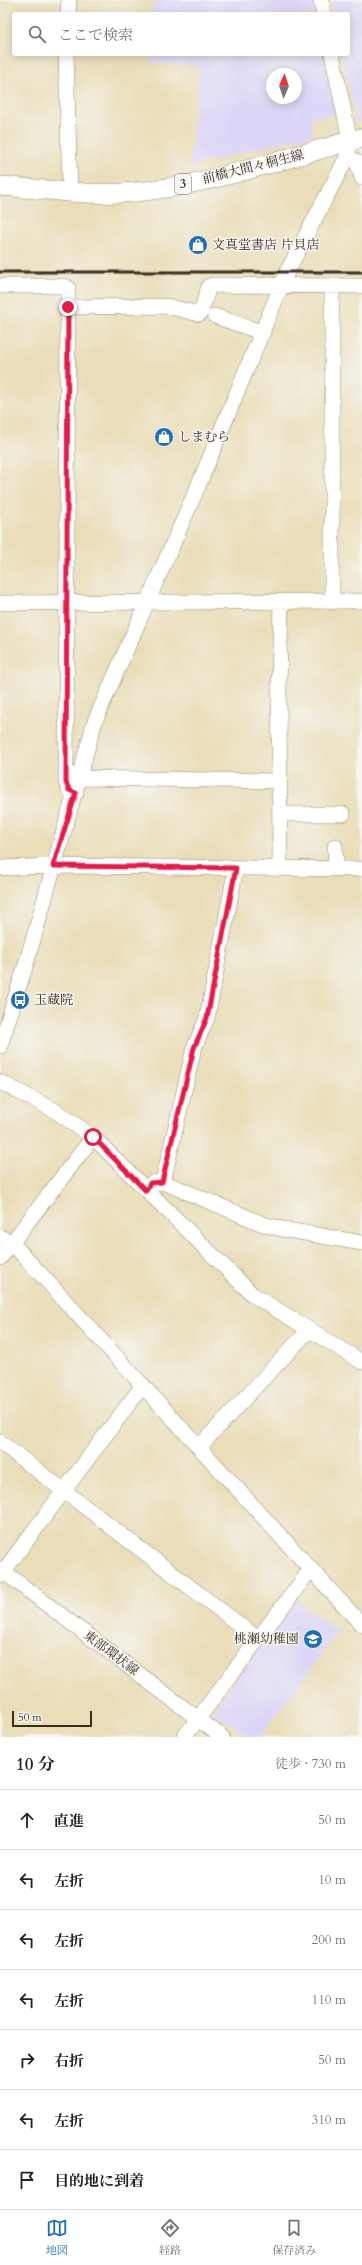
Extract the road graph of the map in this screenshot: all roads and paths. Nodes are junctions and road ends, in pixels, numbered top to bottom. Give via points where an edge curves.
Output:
1 (69, 0) edge
2 (321, 0) edge
3 (68, 12) edge
4 (324, 12) edge
5 (66, 56) edge
6 (332, 56) edge
7 (353, 146) edge
8 (362, 178) edge
9 (0, 186) edge
10 (70, 192) junction
11 (0, 286) edge
12 (282, 286) junction
13 (332, 286) junction
14 (362, 286) edge
15 (68, 307) junction
16 (215, 316) dead end
17 (263, 332) junction
18 (0, 602) edge
19 (67, 602) junction
20 (146, 602) junction
21 (281, 602) junction
22 (332, 602) junction
23 (362, 602) edge
24 (279, 781) junction
25 (77, 786) junction
26 (280, 814) junction
27 (343, 814) dead end
28 (335, 846) dead end
29 (53, 866) junction
30 (0, 868) edge
31 (236, 868) junction
32 (280, 868) junction
33 (336, 869) junction
34 (362, 869) edge
35 (0, 1046) edge
36 (0, 1082) edge
37 (93, 1137) junction
38 (162, 1182) junction
39 (146, 1191) junction
40 (6, 1240) edge
41 (362, 1243) edge
42 (0, 1258) edge
43 (309, 1330) junction
44 (362, 1362) edge
45 (143, 1385) junction
46 (0, 1442) edge
47 (199, 1447) junction
48 (65, 1491) junction
49 (311, 1569) junction
50 (1, 1572) edge
51 (362, 1625) edge
52 (258, 1638) junction
53 (198, 1719) junction
54 (184, 1737) edge
55 (222, 1737) edge

1 - 3 street
2 - 4 street
5 - 10 street
6 - 7 street
7 - 8 street
7 - 10 main road, 前橋大間々桐生線 / 3 via 170,187 122,193
7 - 12 street
9 - 10 main road, 前橋大間々桐生線 / 3
11 - 15 street via 65,286 68,288
12 - 13 street
12 - 15 street via 209,286 199,314 167,306
12 - 17 street
13 - 14 street
13 - 22 street
15 - 19 street
16 - 17 street
17 - 20 street
18 - 19 street
19 - 20 street
19 - 25 street via 66,782 69,790
20 - 21 street
20 - 25 street via 95,721
21 - 22 street
21 - 24 street
22 - 23 street
24 - 25 street
24 - 26 street
25 - 29 street
26 - 27 street
26 - 32 street
28 - 33 street
29 - 30 street
29 - 31 street
29 - 35 street
31 - 32 street
31 - 38 street via 207,1018 194,1048
32 - 33 street
33 - 34 street
36 - 37 street via 54,1110
37 - 39 street
37 - 40 street
38 - 39 street via 150,1183
38 - 41 street via 263,1224
39 - 43 street via 253,1295
40 - 42 street
40 - 45 street
43 - 44 street
43 - 47 street
45 - 47 street
45 - 48 street
46 - 48 street
47 - 49 street
48 - 50 street
48 - 52 street
49 - 51 street
49 - 52 street
50 - 53 street, 東部環状線
52 - 53 street
53 - 54 street
53 - 55 street, 東部環状線

